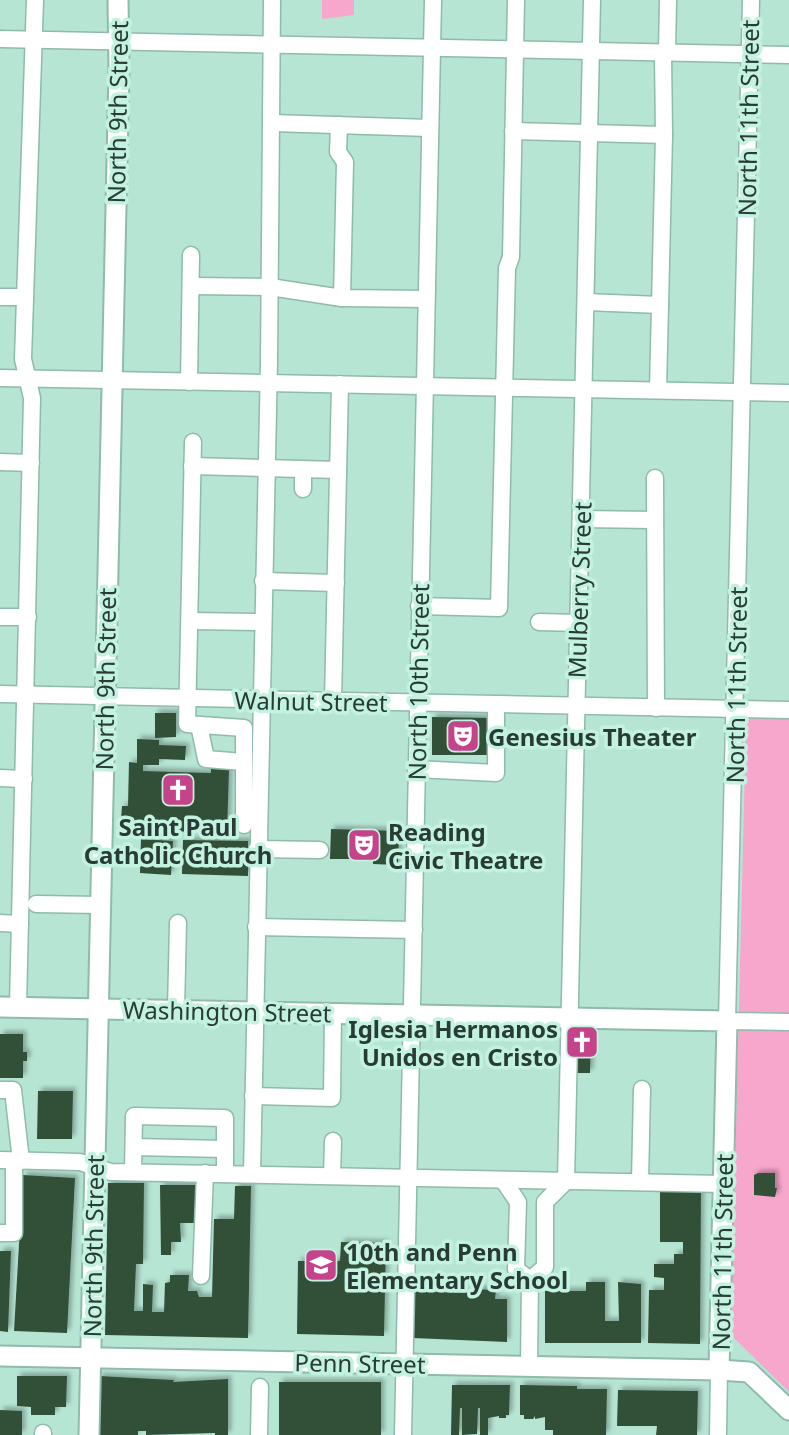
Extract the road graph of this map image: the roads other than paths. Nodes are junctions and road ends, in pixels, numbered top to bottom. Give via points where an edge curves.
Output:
1 (35, 0) edge
2 (118, 0) edge
3 (272, 0) edge
4 (433, 0) edge
5 (516, 0) edge
6 (592, 0) edge
7 (668, 0) edge
8 (751, 0) edge
9 (0, 39) edge
10 (34, 40) junction
11 (118, 42) junction
12 (272, 45) junction
13 (432, 48) junction
14 (515, 50) junction
15 (591, 51) junction
16 (665, 53) junction
17 (750, 55) junction
18 (789, 55) edge
19 (272, 123) junction
20 (339, 125) junction
21 (430, 128) junction
22 (513, 131) junction
23 (590, 134) junction
24 (663, 135) junction
25 (191, 256) dead end
26 (191, 285) junction
27 (270, 287) junction
28 (0, 297) edge
29 (25, 297) junction
30 (342, 298) junction
31 (426, 299) junction
32 (586, 302) junction
33 (660, 305) junction
34 (0, 378) edge
35 (28, 379) junction
36 (111, 380) junction
37 (189, 382) junction
38 (268, 383) junction
39 (340, 384) junction
40 (424, 386) junction
41 (504, 388) junction
42 (585, 389) junction
43 (658, 390) junction
44 (742, 392) junction
45 (789, 393) edge
46 (192, 442) dead end
47 (0, 462) edge
48 (31, 463) junction
49 (192, 466) junction
50 (265, 469) junction
51 (303, 470) junction
52 (338, 470) junction
53 (655, 478) dead end
54 (303, 489) dead end
55 (581, 519) junction
56 (654, 520) junction
57 (263, 581) junction
58 (336, 583) junction
59 (419, 606) junction
60 (0, 617) edge
61 (28, 617) junction
62 (191, 621) junction
63 (262, 622) junction
64 (539, 622) dead end
65 (578, 623) junction
66 (0, 694) edge
67 (26, 695) junction
68 (104, 697) junction
69 (189, 698) junction
70 (260, 700) junction
71 (333, 701) junction
72 (418, 703) junction
73 (496, 705) junction
74 (576, 706) junction
75 (656, 708) junction
76 (735, 709) junction
77 (789, 710) edge
78 (199, 725) junction
79 (244, 762) junction
80 (416, 769) junction
81 (0, 778) edge
82 (24, 779) junction
83 (249, 818) junction
84 (257, 849) junction
85 (320, 850) dead end
86 (36, 904) dead end
87 (100, 905) junction
88 (0, 923) edge
89 (178, 923) dead end
90 (20, 924) junction
91 (256, 927) junction
92 (414, 930) junction
93 (9, 1007) edge
94 (98, 1009) junction
95 (176, 1010) junction
96 (254, 1012) junction
97 (334, 1013) junction
98 (412, 1015) junction
99 (570, 1019) junction
100 (727, 1021) junction
101 (789, 1022) edge
102 (642, 1089) dead end
103 (0, 1090) edge
104 (253, 1096) junction
105 (333, 1141) dead end
106 (134, 1147) junction
107 (225, 1149) junction
108 (12, 1161) edge
109 (94, 1167) junction
110 (133, 1172) junction
111 (205, 1173) junction
112 (225, 1174) junction
113 (252, 1174) junction
114 (332, 1176) junction
115 (408, 1178) junction
116 (503, 1180) junction
117 (566, 1181) junction
118 (640, 1182) junction
119 (724, 1184) junction
120 (7, 1192) edge
121 (517, 1202) junction
122 (545, 1202) junction
123 (0, 1233) edge
124 (201, 1276) dead end
125 (530, 1280) junction
126 (0, 1356) edge
127 (90, 1358) junction
128 (405, 1364) junction
129 (530, 1366) junction
130 (719, 1370) junction
131 (260, 1387) dead end
132 (789, 1410) edge
133 (89, 1435) edge
134 (259, 1435) edge
135 (403, 1435) edge
136 (718, 1435) edge

1 - 10 street
2 - 11 main road, North 9th Street
3 - 12 street
4 - 13 street, North 10th Street
5 - 14 street
6 - 15 street, Mulberry Street
7 - 16 street
8 - 17 street, North 11th Street
9 - 10 street
10 - 11 street
10 - 29 street
11 - 12 street
11 - 36 main road, North 9th Street
12 - 13 street
12 - 19 street
13 - 14 street
13 - 21 street, North 10th Street
14 - 15 street
14 - 22 street
15 - 16 street
15 - 23 street, Mulberry Street
16 - 17 street
16 - 24 street
17 - 18 street
17 - 44 street, North 11th Street
19 - 20 street
19 - 27 street
20 - 21 street
20 - 30 street via 338,152 345,162
21 - 31 street, North 10th Street
22 - 23 street
22 - 41 street
23 - 24 street
23 - 32 street, Mulberry Street
24 - 33 street
25 - 26 street
26 - 27 street
26 - 37 street
27 - 30 street
27 - 38 street
28 - 29 street
29 - 35 street via 23,359
30 - 31 street
31 - 40 street, North 10th Street
32 - 33 street
32 - 42 street, Mulberry Street
33 - 43 street
34 - 35 street
35 - 36 street
35 - 48 street
36 - 37 street
36 - 68 main road, North 9th Street
37 - 38 street
38 - 39 street
38 - 50 street
39 - 40 street
39 - 52 street
40 - 41 street
40 - 59 street, North 10th Street
41 - 42 street
41 - 59 street via 499,608
42 - 43 street
42 - 55 street, Mulberry Street
43 - 44 street
44 - 45 street
44 - 76 street, North 11th Street
46 - 49 street
47 - 48 street
48 - 61 street
49 - 50 street
49 - 62 street
50 - 51 street
50 - 57 street
51 - 52 street
51 - 54 street
52 - 58 street
53 - 56 street
55 - 56 street
55 - 65 street, Mulberry Street
56 - 75 street
57 - 58 street
57 - 63 street
58 - 71 street
59 - 72 street, North 10th Street
60 - 61 street
61 - 67 street
62 - 63 street
62 - 69 street
63 - 70 street
64 - 65 street
65 - 74 street, Mulberry Street
66 - 67 street, Walnut Street
67 - 68 street, Walnut Street
67 - 82 street
68 - 69 street, Walnut Street
68 - 87 main road, North 9th Street
69 - 70 street, Walnut Street
69 - 78 street via 187,724
70 - 71 street, Walnut Street
70 - 83 street
71 - 72 street, Walnut Street
72 - 73 street, Walnut Street
72 - 80 street, North 10th Street
73 - 74 street, Walnut Street
73 - 80 street via 496,773
74 - 75 street, Walnut Street
74 - 99 street, Mulberry Street
75 - 76 street, Walnut Street
76 - 77 street, Walnut Street
76 - 100 street, North 11th Street
78 - 79 street via 206,759
78 - 79 street via 244,728
79 - 83 street
80 - 92 street, North 10th Street
81 - 82 street
82 - 90 street
83 - 84 street
84 - 85 street
84 - 91 street
86 - 87 street
87 - 94 main road, North 9th Street
88 - 90 street
89 - 95 street
90 - 93 street
91 - 92 street
91 - 96 street
92 - 98 street, North 10th Street
93 - 94 main road, Washington Street
94 - 95 main road, Washington Street
94 - 109 main road, North 9th Street
95 - 96 main road, Washington Street
96 - 97 main road, Washington Street
96 - 104 street
97 - 98 main road, Washington Street
97 - 104 street via 332,1098
98 - 99 main road, Washington Street
98 - 115 street, North 10th Street
99 - 100 main road, Washington Street
99 - 117 street, Mulberry Street
100 - 101 street, Washington Street
100 - 119 main road, North 11th Street
102 - 118 street
103 - 108 street via 13,1090
104 - 113 street
105 - 114 street
106 - 107 street
106 - 107 street via 134,1116 225,1118
106 - 110 street
107 - 112 street
108 - 109 street via 80,1162
108 - 120 street
109 - 110 street
109 - 127 main road, North 9th Street
110 - 111 street
111 - 112 street
111 - 124 street
112 - 113 street
113 - 114 street
114 - 115 street
115 - 116 street
115 - 128 street, North 10th Street
116 - 117 street
116 - 121 street
117 - 118 street
117 - 122 street
118 - 119 street
119 - 130 main road, North 11th Street
120 - 123 street via 14,1233
121 - 122 street
121 - 125 street via 516,1269
122 - 125 street via 545,1267
125 - 129 street
126 - 127 main road, Penn Street
127 - 128 main road, Penn Street
127 - 133 main road, North 9th Street
128 - 129 main road, Penn Street
128 - 135 street, North 10th Street
129 - 130 main road, Penn Street
130 - 132 main road, Penn Street via 749,1372
130 - 136 street
131 - 134 street

